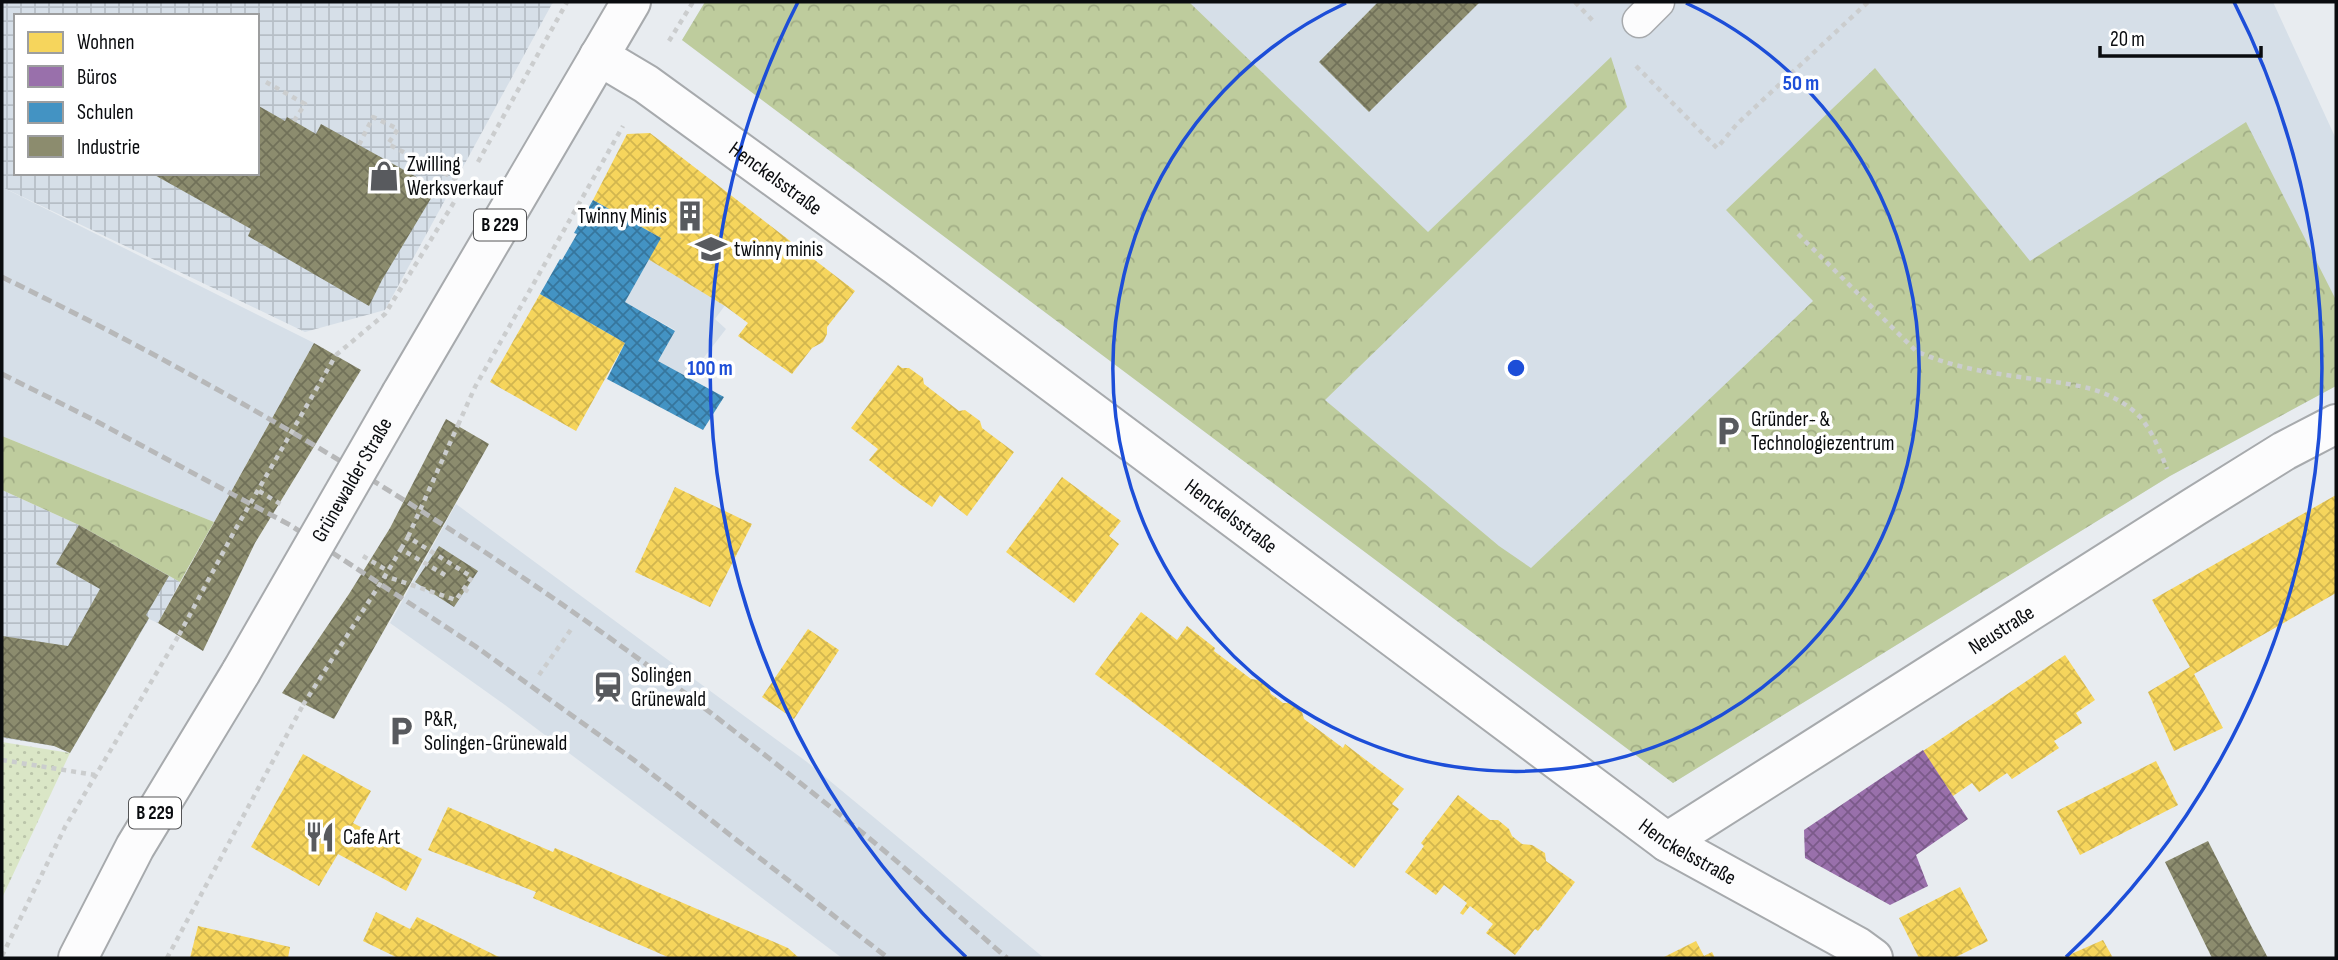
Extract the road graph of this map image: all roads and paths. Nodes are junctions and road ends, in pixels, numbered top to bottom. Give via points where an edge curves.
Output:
1 (567, 2) edge
2 (631, 2) edge
3 (1575, 2) edge
4 (1868, 2) edge
5 (1596, 24) dead end
6 (599, 56) junction
7 (1633, 63) dead end
8 (266, 82) dead end
9 (646, 83) junction
10 (294, 121) dead end
11 (359, 145) dead end
12 (472, 172) dead end
13 (1798, 234) dead end
14 (2336, 424) edge
15 (2194, 507) junction
16 (408, 537) junction
17 (401, 549) junction
18 (445, 575) dead end
19 (385, 576) junction
20 (464, 589) junction
21 (472, 594) dead end
22 (572, 628) dead end
23 (539, 675) dead end
24 (2, 760) edge
25 (95, 775) junction
26 (1667, 842) junction
27 (2, 956) edge
28 (78, 958) edge
29 (167, 958) edge
30 (1872, 958) edge

1 - 12 path
2 - 6 street, Grünewalder Straße / B 229
3 - 5 path
4 - 7 path via 1717,148
6 - 9 street, Henckelsstraße
6 - 28 street, Grünewalder Straße / B 229, bridge via 135,847
8 - 10 path via 306,104
9 - 16 path, bridge via 475,387
9 - 26 street, Henckelsstraße
11 - 25 path, bridge via 373,117 398,129 388,144 465,184 385,314 336,355
13 - 15 path via 1916,351 1966,368 2077,384 2108,395 2137,414 2170,475
14 - 15 street, Neustraße
15 - 26 street, Neustraße
16 - 17 path
16 - 20 path via 472,577
17 - 18 path
17 - 19 path
19 - 20 path via 456,600
19 - 29 path, bridge via 303,705
20 - 21 path
22 - 23 path
24 - 25 path
25 - 27 path
26 - 30 street, Henckelsstraße

